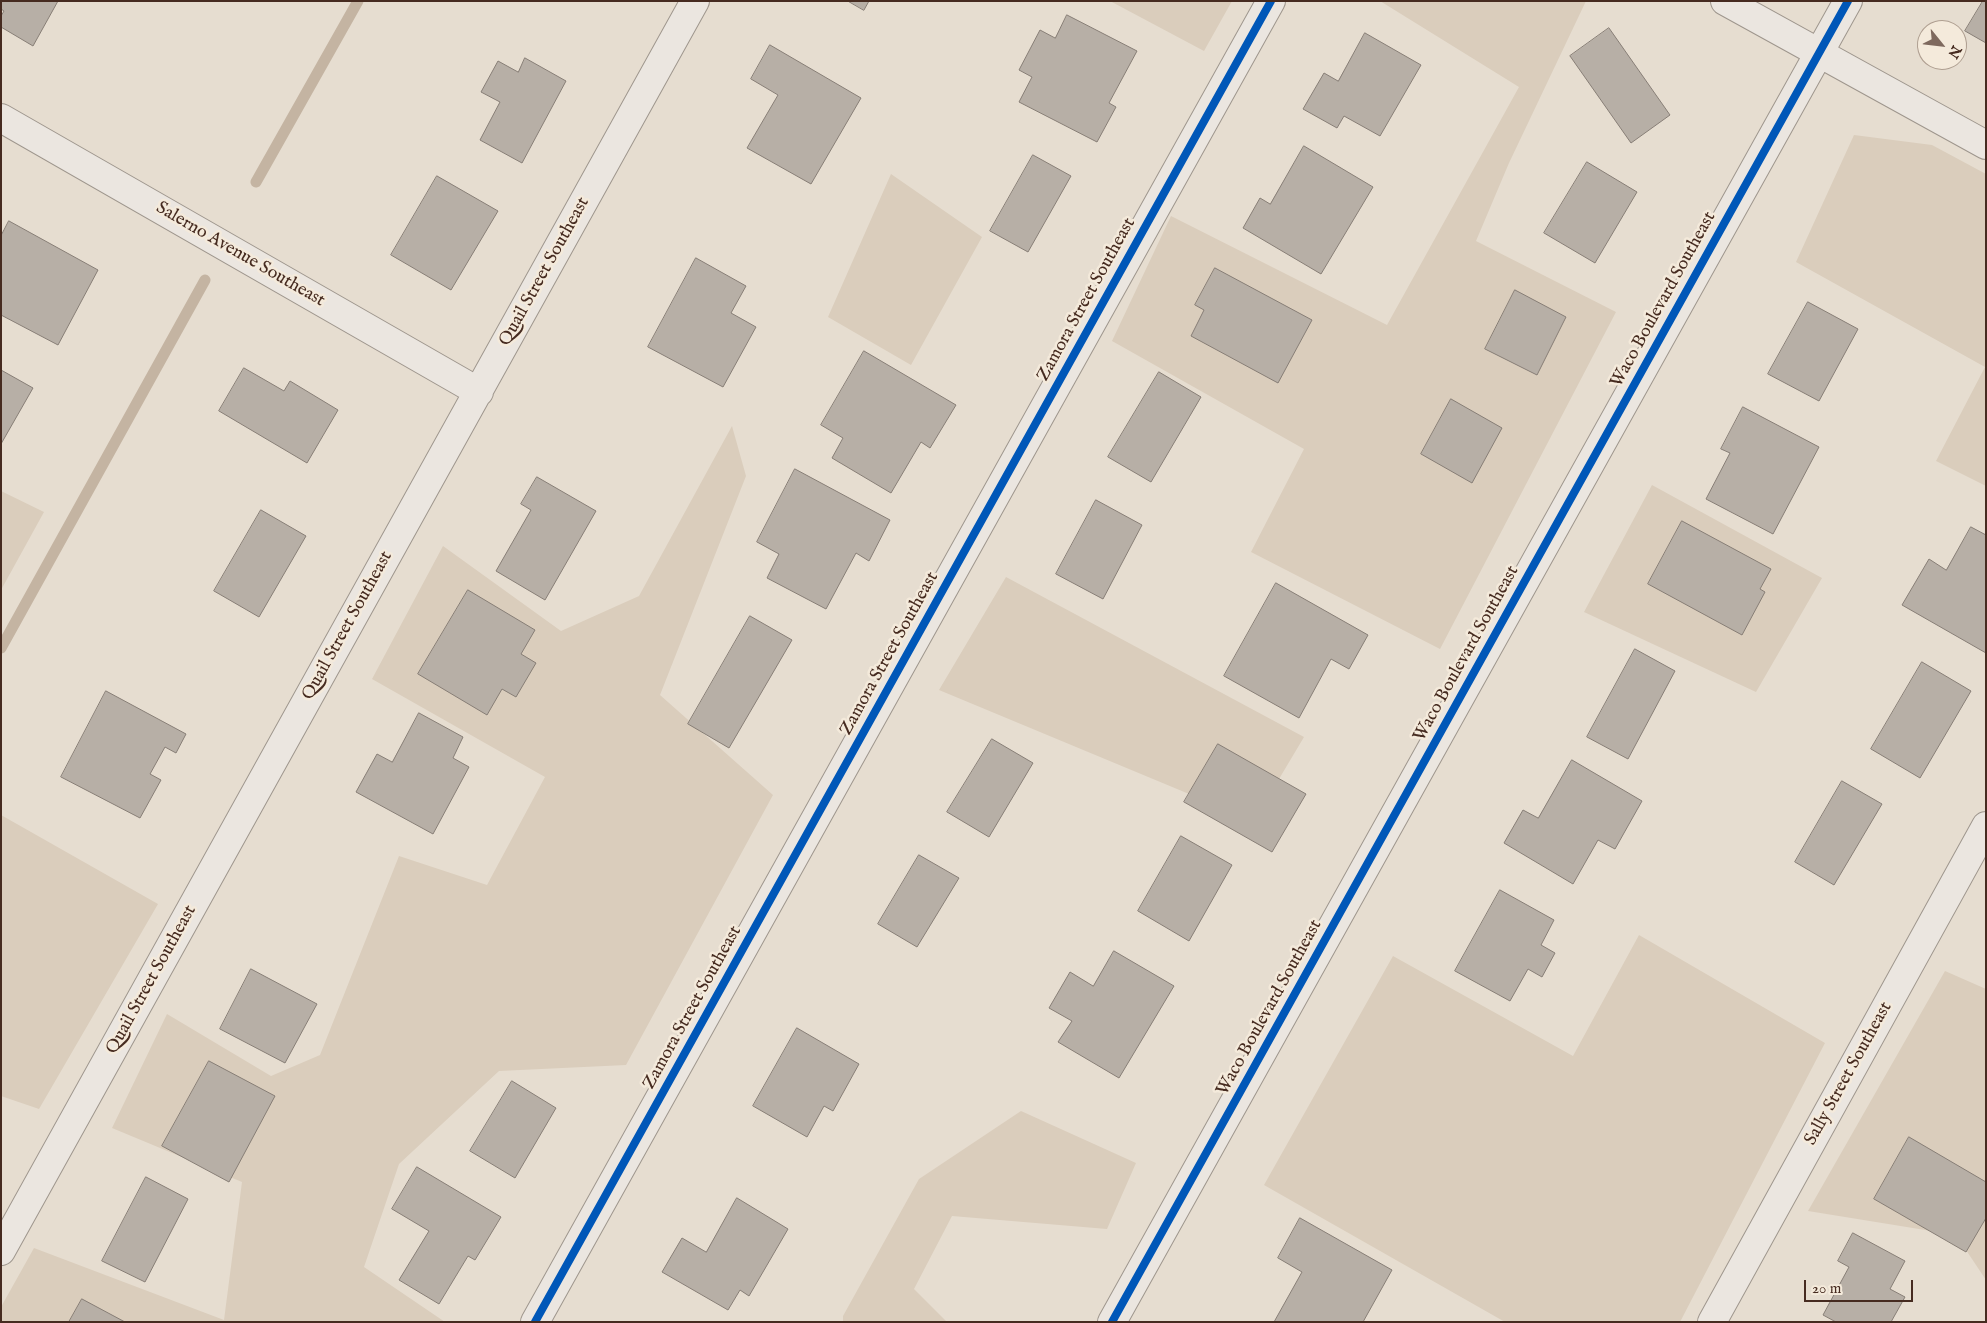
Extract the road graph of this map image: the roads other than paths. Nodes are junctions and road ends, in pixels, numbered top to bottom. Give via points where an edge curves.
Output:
1 (695, 1) edge
2 (1271, 1) edge
3 (1725, 1) edge
4 (1848, 1) edge
5 (1818, 54) junction
6 (1, 118) edge
7 (1986, 145) edge
8 (478, 392) junction
9 (1986, 826) edge
10 (1, 1251) edge
11 (535, 1322) edge
12 (1112, 1322) edge
13 (1712, 1322) edge

1 - 8 street, Quail Street Southeast
2 - 11 street, Zamora Street Southeast
3 - 5 street
4 - 5 street, Waco Boulevard Southeast
5 - 7 street
5 - 12 street, Waco Boulevard Southeast
6 - 8 street, Salerno Avenue Southeast
8 - 10 street, Quail Street Southeast
9 - 13 street, Sally Street Southeast

